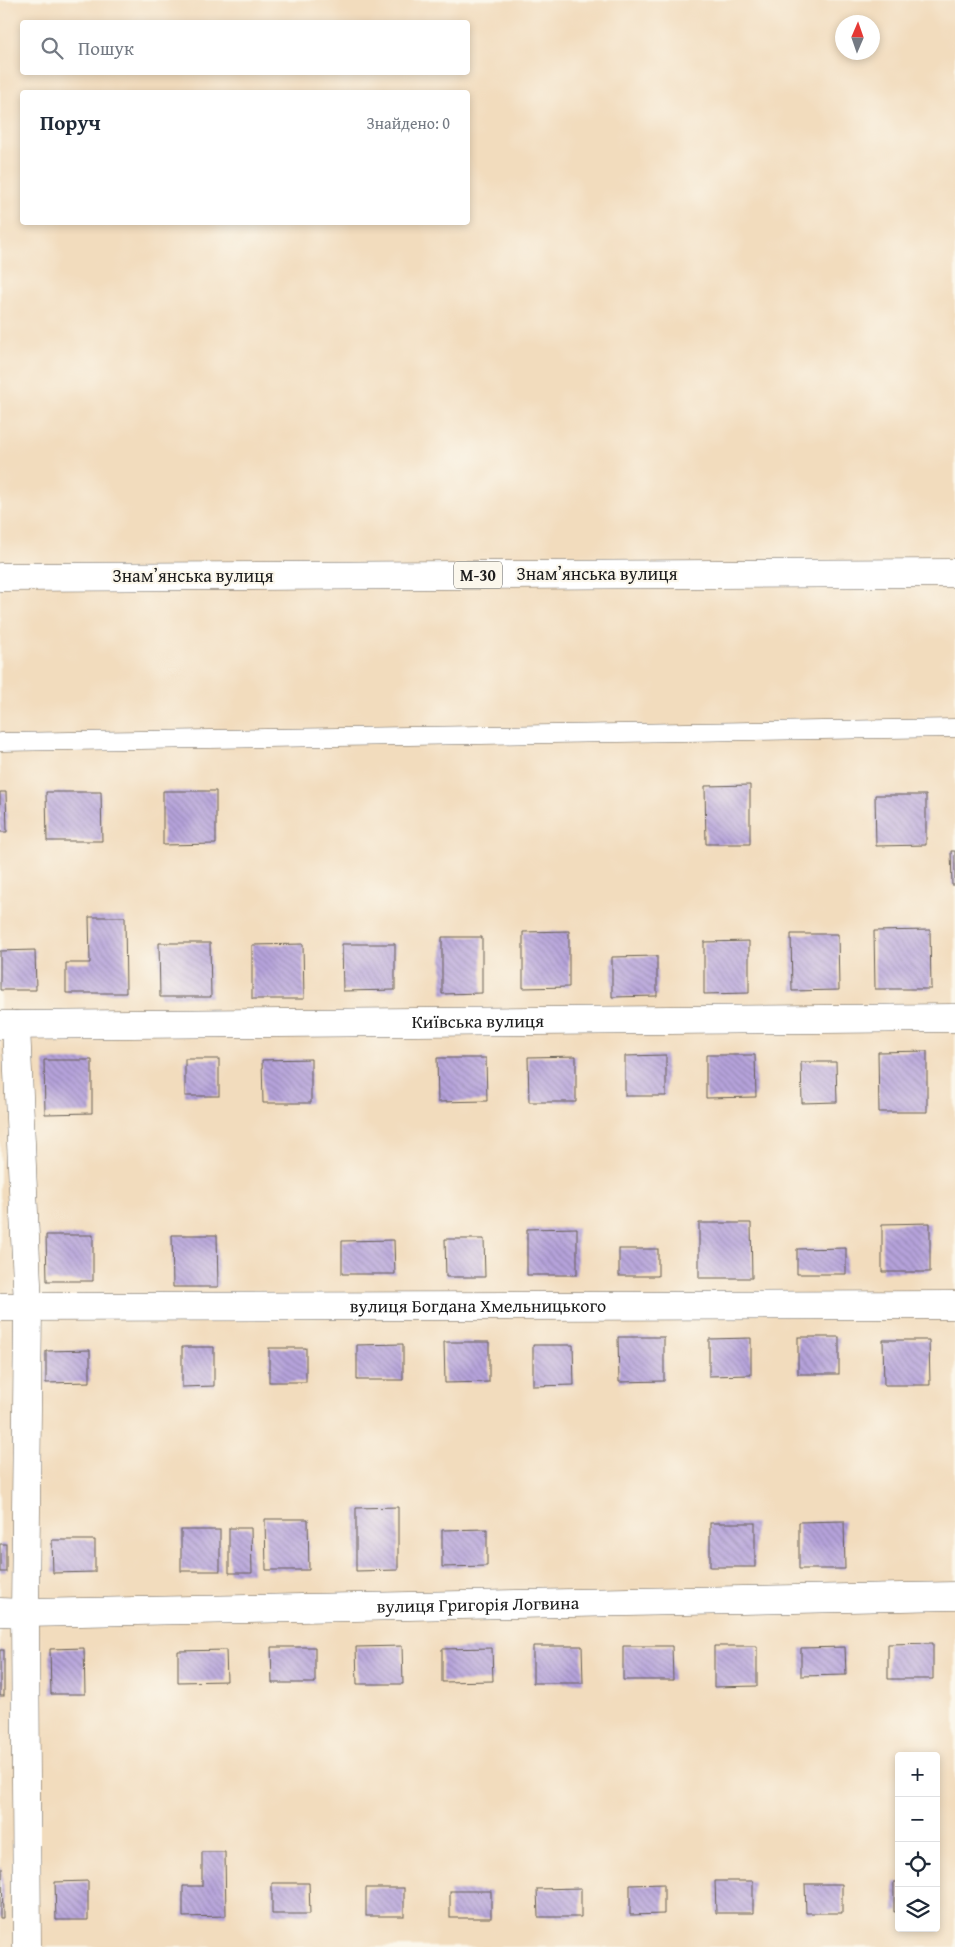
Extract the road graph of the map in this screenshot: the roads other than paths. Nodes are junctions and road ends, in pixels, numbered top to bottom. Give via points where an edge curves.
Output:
1 (955, 572) edge
2 (0, 577) edge
3 (955, 728) edge
4 (0, 742) edge
5 (955, 1018) edge
6 (8, 1025) edge
7 (955, 1305) edge
8 (0, 1307) edge
9 (28, 1307) junction
10 (955, 1596) edge
11 (13, 1612) edge
12 (28, 1947) edge

1 - 2 main road, Знамʼянська вулиця / М-30
3 - 4 lane
5 - 6 main road, Київська вулиця
6 - 9 main road
7 - 9 main road, вулиця Богдана Хмельницького
8 - 9 main road, вулиця Богдана Хмельницького
9 - 11 main road
10 - 11 main road, вулиця Григорія Логвина
11 - 12 main road

